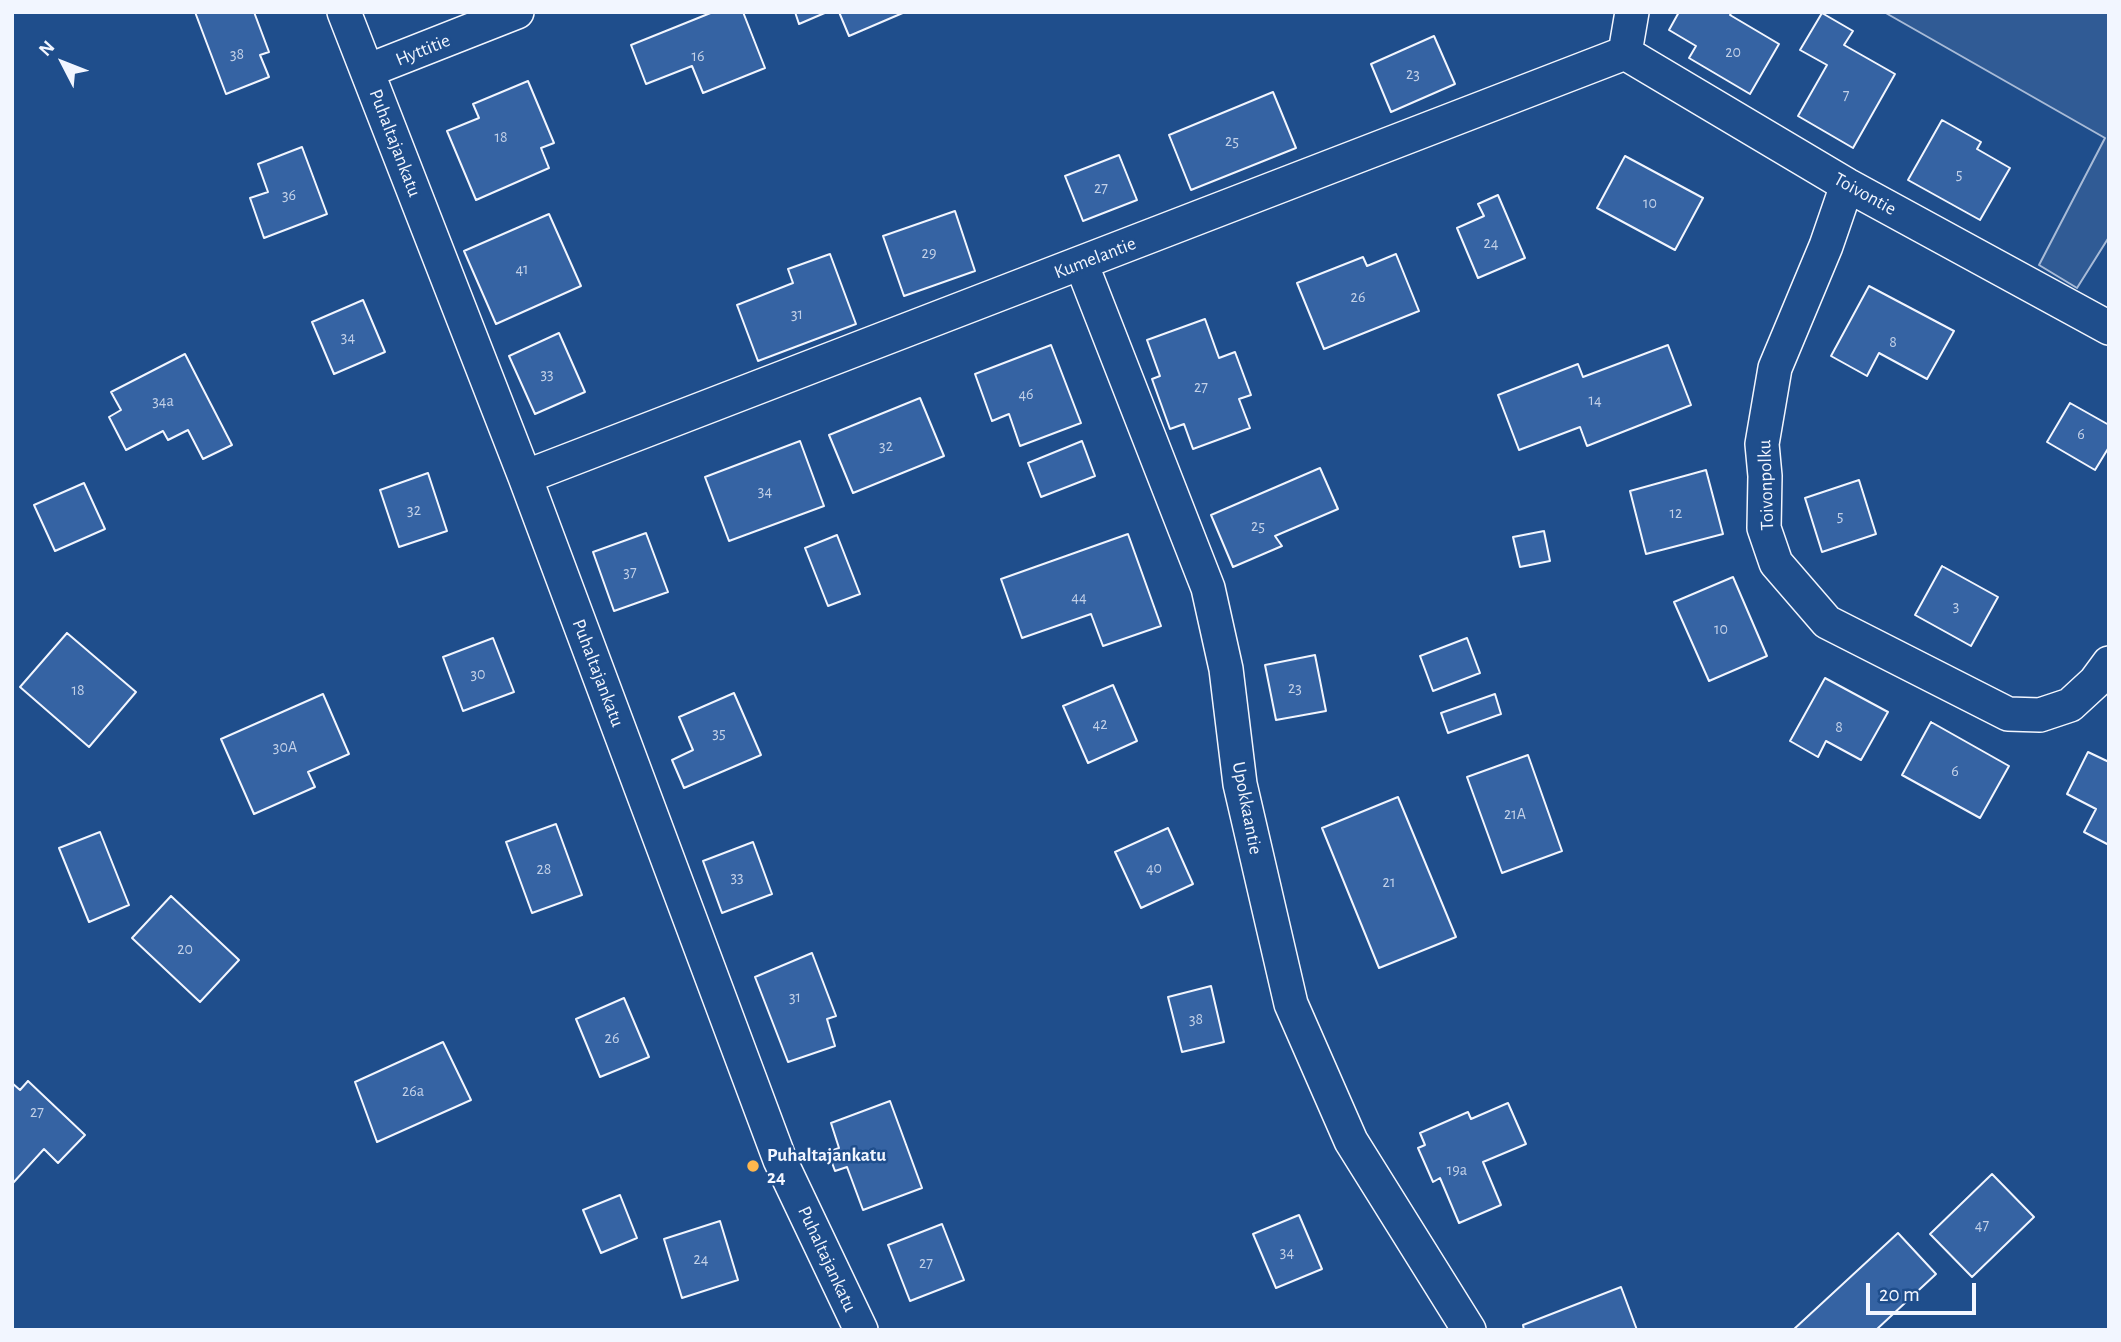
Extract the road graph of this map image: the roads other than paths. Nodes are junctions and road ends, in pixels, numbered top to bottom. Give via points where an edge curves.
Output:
1 (344, 12) edge
2 (517, 12) edge
3 (1632, 12) edge
4 (1626, 53) junction
5 (367, 71) junction
6 (1847, 185) junction
7 (1081, 263) junction
8 (2109, 328) edge
9 (525, 477) junction
10 (2109, 663) edge
11 (861, 1330) edge
12 (1469, 1330) edge

1 - 5 street, Puhaltajankatu
2 - 5 street, Hyttitie
3 - 4 street
4 - 6 street, Toivontie
4 - 7 street, Kumelantie
5 - 9 street, Puhaltajankatu
6 - 8 street, Toivontie
6 - 10 street, Toivonpolku via 1775,368 1762,444 1764,528 1776,562 1828,622 2008,714 2040,715 2070,705
7 - 9 street, Kumelantie
7 - 12 street, Upokkaantie via 1208,588 1226,669 1240,784 1291,1004 1351,1141
9 - 11 street, Puhaltajankatu via 780,1160

